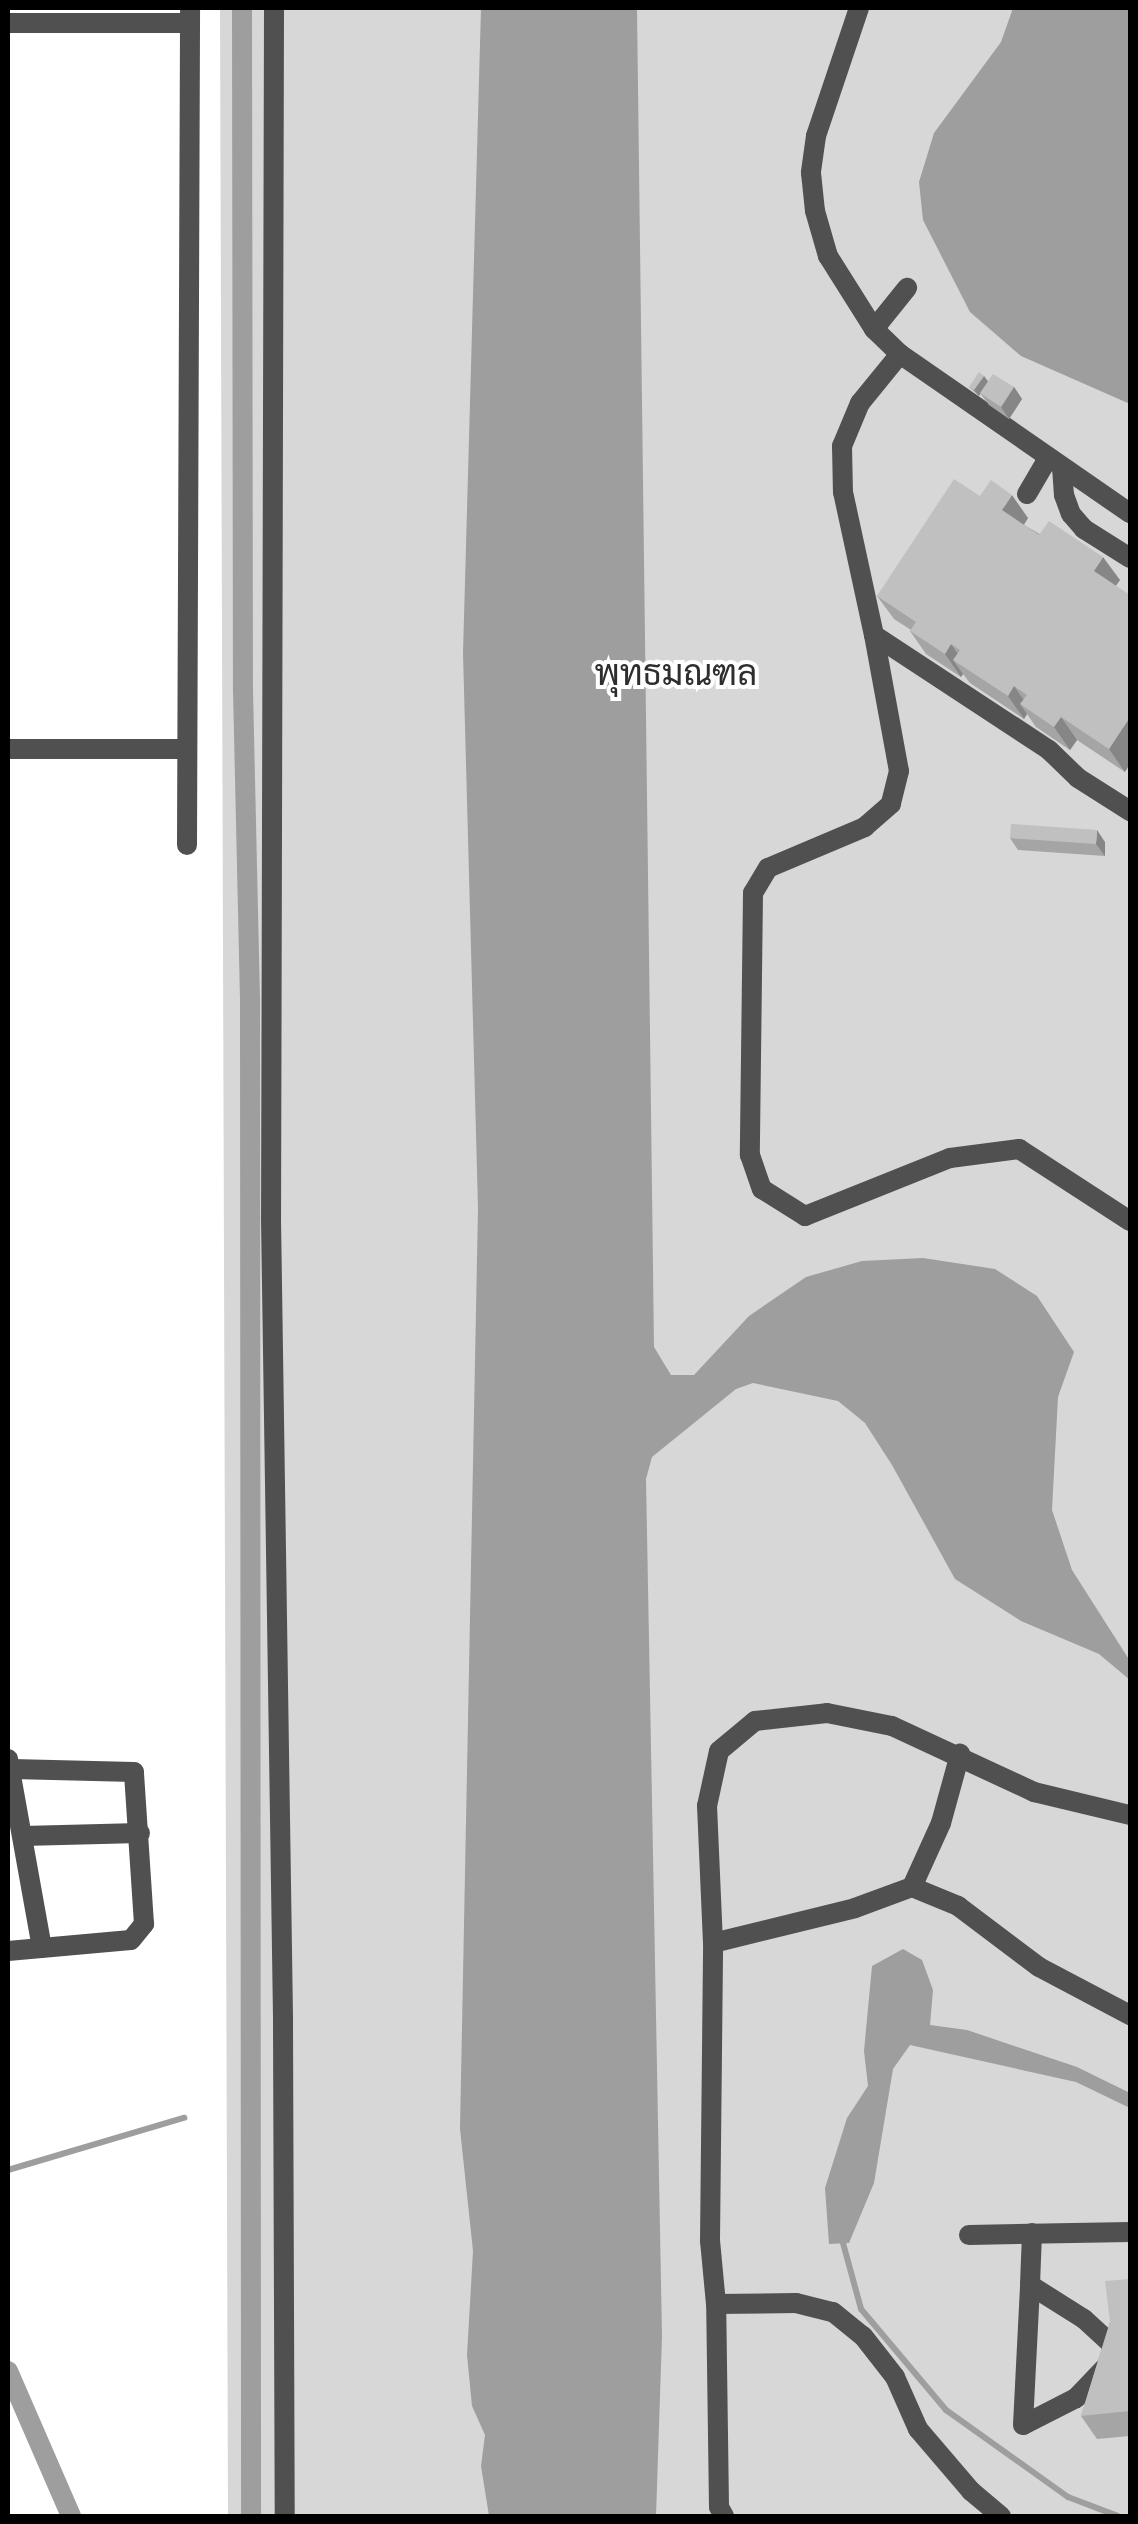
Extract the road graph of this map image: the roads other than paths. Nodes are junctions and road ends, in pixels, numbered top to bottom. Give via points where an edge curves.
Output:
1 (274, 8) edge
2 (858, 8) edge
3 (190, 15) edge
4 (108, 16) edge
5 (8, 23) edge
6 (907, 288) dead end
7 (874, 329) junction
8 (900, 354) junction
9 (1055, 462) junction
10 (1028, 494) dead end
11 (1130, 512) edge
12 (1130, 558) edge
13 (874, 636) junction
14 (8, 749) edge
15 (186, 749) junction
16 (1130, 812) edge
17 (187, 845) dead end
18 (1130, 1221) edge
19 (960, 1754) junction
20 (10, 1763) edge
21 (1130, 1815) edge
22 (140, 1833) junction
23 (23, 1836) junction
24 (912, 1887) junction
25 (713, 1943) junction
26 (42, 1948) junction
27 (8, 1951) edge
28 (1130, 2015) edge
29 (1130, 2232) edge
30 (1032, 2233) junction
31 (968, 2235) dead end
32 (1030, 2284) junction
33 (716, 2304) junction
34 (285, 2516) edge
35 (724, 2516) edge
36 (1001, 2516) edge

1 - 34 street via 271,1218
2 - 7 street via 816,136 811,172 828,256
3 - 4 street
3 - 15 street
4 - 5 street
6 - 7 street
7 - 8 street
8 - 9 street
8 - 13 street via 860,402 842,446 843,492
9 - 10 street
9 - 11 street
9 - 12 street via 1084,529
13 - 16 street via 1050,750
13 - 18 street via 899,771 891,804 865,827 768,868 753,893 750,1155 762,1189 804,1216 950,1158 1019,1150
14 - 15 street
15 - 17 street
19 - 21 street via 1034,1792
19 - 24 street via 941,1822
19 - 25 street via 892,1726 827,1713 755,1721 719,1751 707,1806
20 - 22 street via 134,1772
20 - 23 street
22 - 23 street
22 - 26 street via 139,1934
23 - 26 street
24 - 25 street via 856,1908
24 - 28 street via 958,1906 1039,1966
25 - 33 street via 710,2241
26 - 27 street
29 - 30 street
30 - 31 street
30 - 32 street
32 - 32 street via 1028,2320 1024,2425 1076,2398 1120,2352
33 - 35 street
33 - 36 street via 796,2303 833,2312 863,2336 895,2377 918,2429

